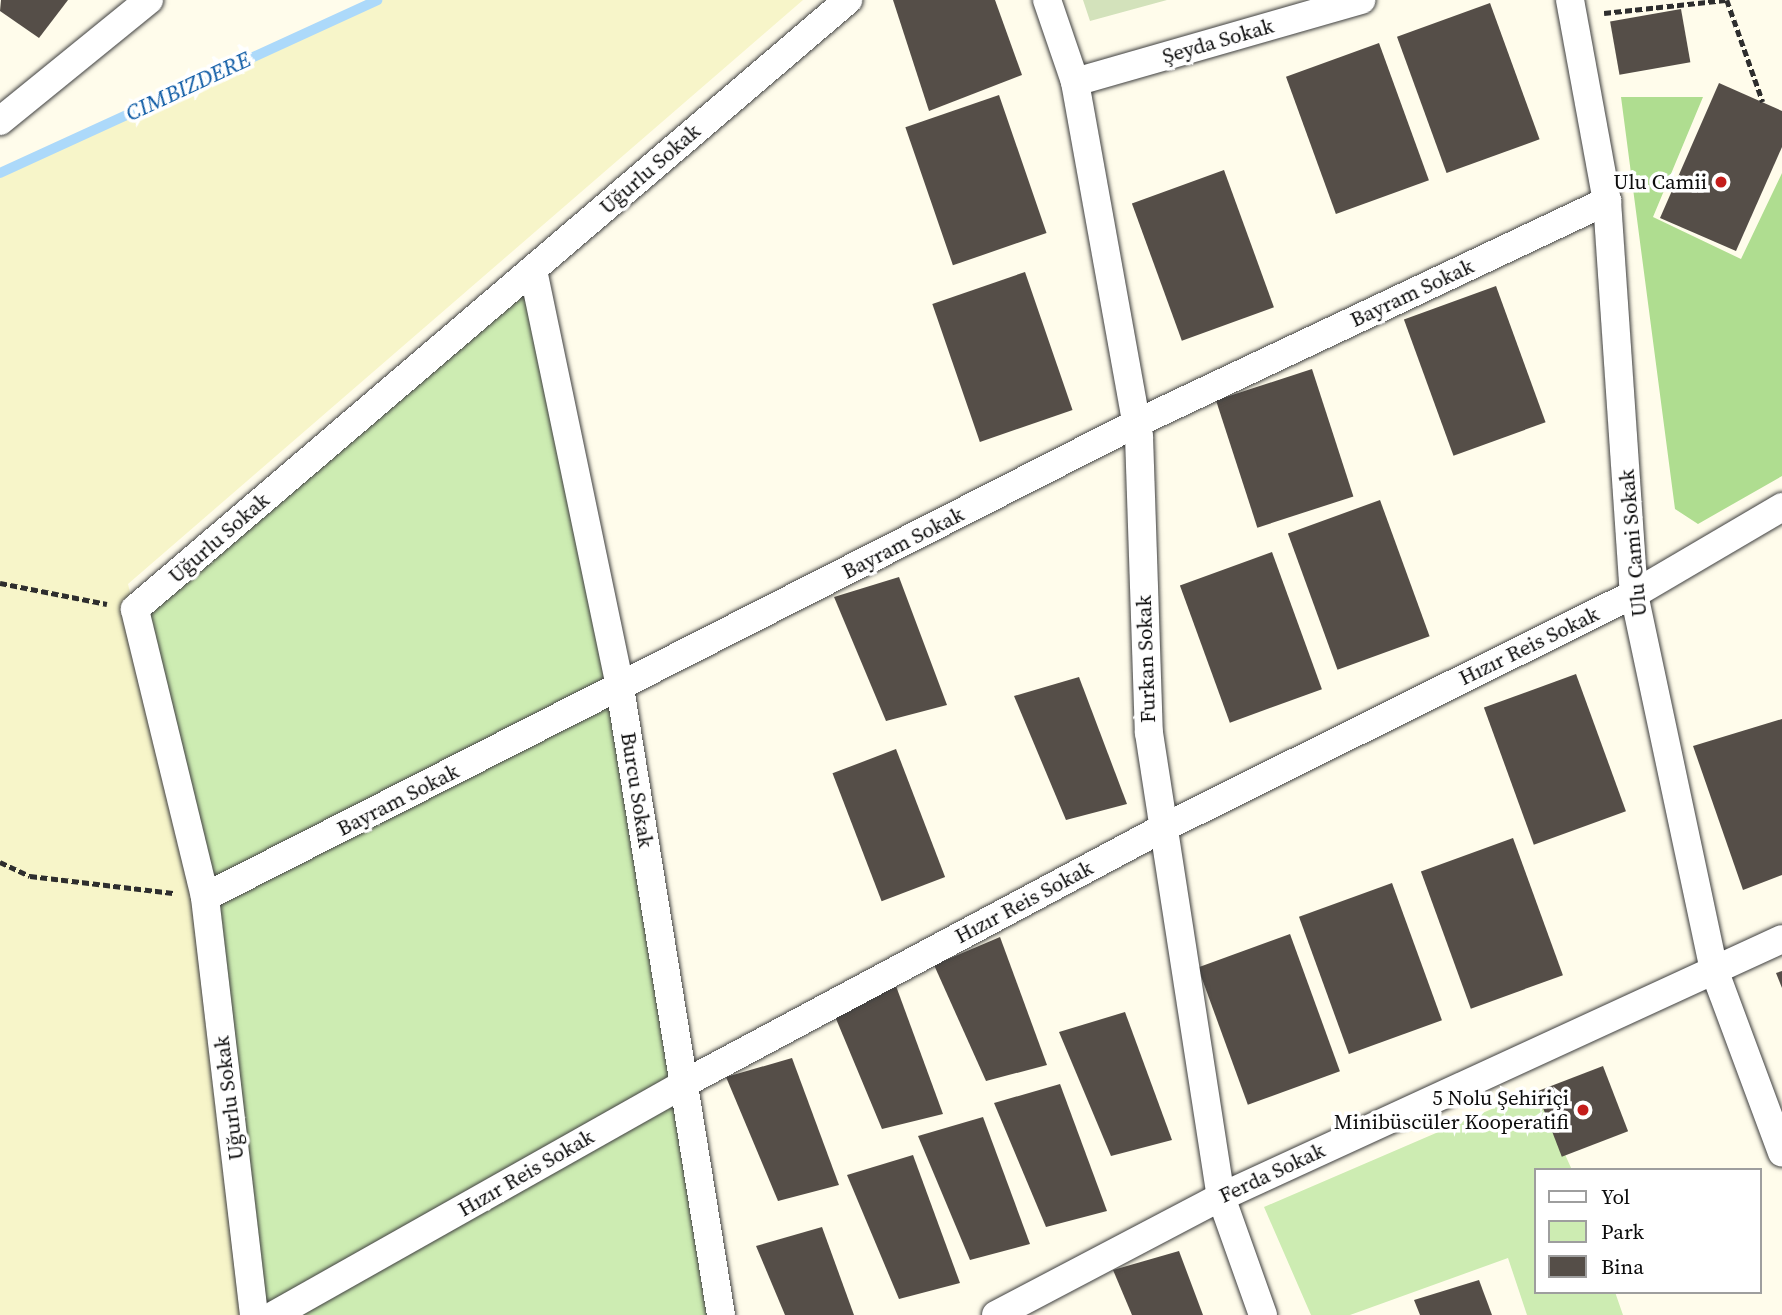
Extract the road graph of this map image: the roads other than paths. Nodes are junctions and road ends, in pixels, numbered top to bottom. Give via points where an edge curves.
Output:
1 (149, 0) edge
2 (848, 0) edge
3 (1046, 0) edge
4 (1360, 0) edge
5 (1572, 8) edge
6 (1075, 82) junction
7 (0, 121) edge
8 (1607, 201) junction
9 (533, 270) junction
10 (1137, 423) junction
11 (1782, 507) edge
12 (1634, 594) junction
13 (620, 688) junction
14 (1163, 828) junction
15 (205, 897) junction
16 (1782, 939) edge
17 (1713, 967) junction
18 (685, 1083) junction
19 (1782, 1153) edge
20 (1221, 1196) junction
21 (254, 1315) edge
22 (274, 1315) edge
23 (721, 1315) edge
24 (996, 1315) edge
25 (1263, 1315) edge

1 - 7 street
2 - 9 street, Uğurlu Sokak
3 - 6 street, Furkan Sokak
4 - 6 street, Şeyda Sokak
5 - 8 street, Ulu Cami Sokak
6 - 10 street, Furkan Sokak
8 - 10 street, Bayram Sokak
8 - 12 street, Ulu Cami Sokak
9 - 13 street, Burcu Sokak
9 - 15 street, Uğurlu Sokak via 135,609
10 - 13 street, Bayram Sokak
10 - 14 street, Furkan Sokak via 1149,733
11 - 12 street, Hızır Reis Sokak
12 - 14 street, Hızır Reis Sokak
12 - 17 street, Ulu Cami Sokak
13 - 15 street, Bayram Sokak
13 - 18 street, Burcu Sokak
14 - 18 street, Hızır Reis Sokak
14 - 20 street, Furkan Sokak
15 - 21 street, Uğurlu Sokak
16 - 17 street, Ferda Sokak
17 - 19 street, Ulu Cami Sokak
17 - 20 street, Ferda Sokak
18 - 22 street, Hızır Reis Sokak
18 - 23 street, Burcu Sokak
20 - 24 street, Ferda Sokak
20 - 25 street, Furkan Sokak

